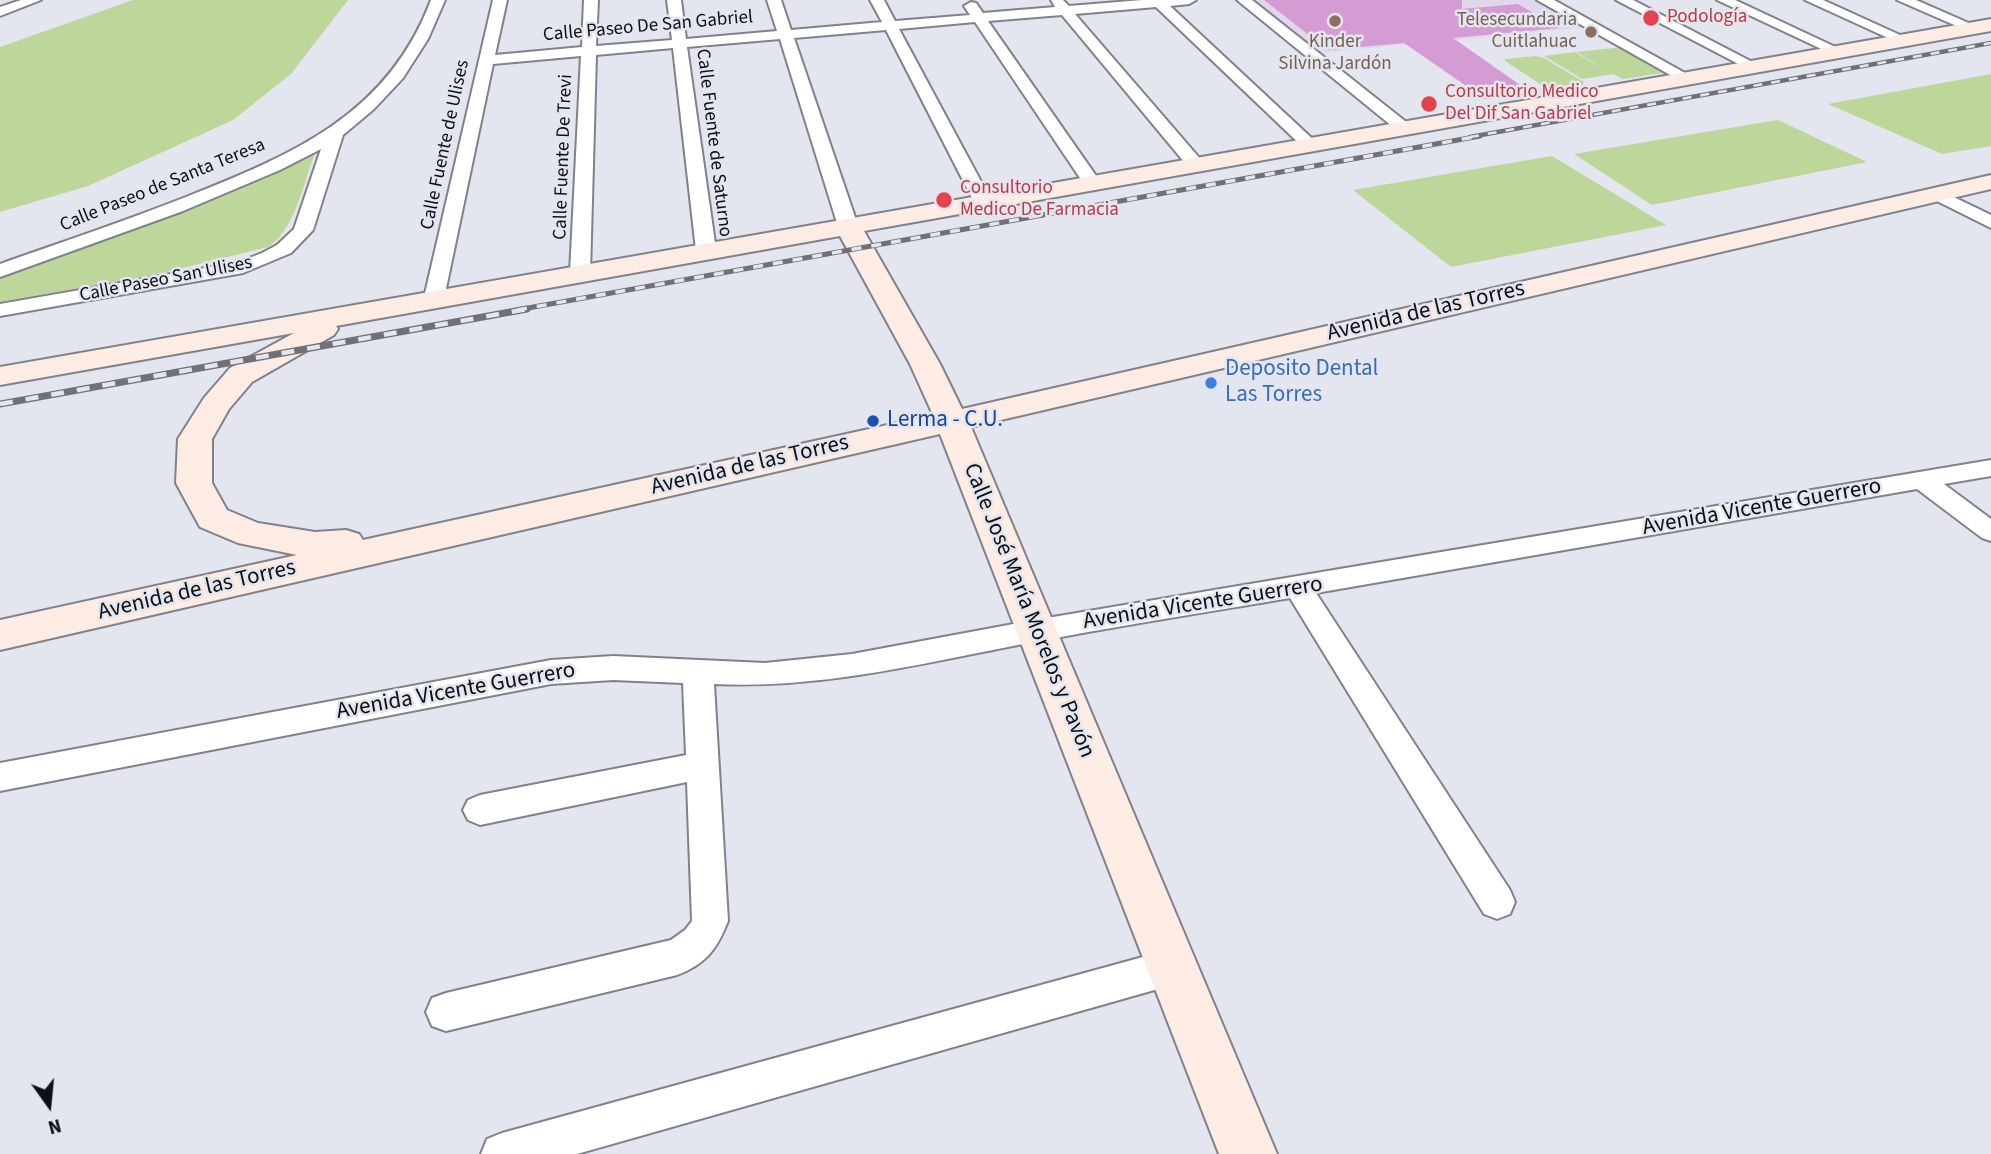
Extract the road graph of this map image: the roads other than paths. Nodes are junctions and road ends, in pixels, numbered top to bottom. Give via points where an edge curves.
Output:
1 (34, 0) edge
2 (438, 0) edge
3 (500, 0) edge
4 (591, 0) edge
5 (674, 0) edge
6 (774, 0) edge
7 (877, 0) edge
8 (967, 0) edge
9 (1189, 0) edge
10 (1244, 0) edge
11 (1544, 0) edge
12 (1623, 0) edge
13 (1724, 0) edge
14 (1812, 0) edge
15 (1904, 0) edge
16 (1158, 1) edge
17 (1061, 5) edge
18 (0, 12) edge
19 (979, 17) junction
20 (890, 25) junction
21 (1982, 26) edge
22 (785, 34) junction
23 (1904, 40) junction
24 (679, 43) junction
25 (589, 51) junction
26 (1837, 51) junction
27 (486, 60) junction
28 (1755, 66) junction
29 (1686, 78) junction
30 (1404, 128) junction
31 (335, 133) junction
32 (1311, 145) junction
33 (1196, 164) junction
34 (1991, 182) edge
35 (1092, 183) junction
36 (1937, 194) junction
37 (983, 202) junction
38 (1991, 222) edge
39 (848, 226) junction
40 (706, 250) junction
41 (0, 271) edge
42 (580, 273) junction
43 (435, 298) junction
44 (0, 310) edge
45 (356, 312) junction
46 (0, 376) edge
47 (952, 421) junction
48 (1991, 468) edge
49 (1922, 480) junction
50 (1991, 532) edge
51 (438, 537) junction
52 (1298, 588) junction
53 (1035, 631) junction
54 (0, 635) edge
55 (698, 673) junction
56 (704, 765) junction
57 (0, 777) edge
58 (480, 810) dead end
59 (1496, 902) dead end
60 (1172, 967) junction
61 (446, 1012) dead end
62 (582, 1143) edge
63 (502, 1154) edge
64 (1248, 1154) edge

1 - 18 street
2 - 31 street, Calle Paseo de Santa Teresa via 405,67
3 - 27 street, Calle Fuente de Ulises
4 - 25 street, Calle Fuente De Trevi
5 - 24 street, Calle Fuente de Saturno
6 - 22 street
7 - 20 street
8 - 19 street
9 - 16 street, Calle Paseo De San Gabriel
10 - 30 street
11 - 29 street
12 - 28 street
13 - 26 street
14 - 23 street
15 - 21 street
16 - 17 street, Calle Paseo De San Gabriel
16 - 32 street
17 - 19 street, Calle Paseo De San Gabriel
17 - 33 street
19 - 20 street, Calle Paseo De San Gabriel
19 - 35 street
20 - 22 street, Calle Paseo De San Gabriel
20 - 37 street
21 - 23 main road
22 - 24 street, Calle Paseo De San Gabriel
22 - 39 street
23 - 26 main road
24 - 25 street, Calle Paseo De San Gabriel
24 - 40 street, Calle Fuente de Saturno
25 - 27 street, Calle Paseo De San Gabriel
25 - 42 street, Calle Fuente De Trevi
26 - 28 main road
27 - 43 street, Calle Fuente de Ulises
28 - 29 main road
29 - 30 main road
30 - 32 main road
31 - 41 street, Calle Paseo de Santa Teresa via 210,193
31 - 44 street, Calle Paseo San Ulises via 303,230 277,255 243,267
32 - 33 main road
33 - 35 main road
34 - 36 main road, Avenida de las Torres
35 - 37 main road
36 - 38 street
36 - 47 main road, Avenida de las Torres
37 - 39 main road
39 - 40 main road
39 - 47 main road, Calle José María Morelos y Pavón
40 - 42 main road
42 - 43 main road
43 - 45 main road
45 - 46 main road
45 - 51 main road via 242,375 201,424 195,439 194,483 213,518 251,534 315,545
47 - 51 main road, Avenida de las Torres
47 - 53 main road, Calle José María Morelos y Pavón
48 - 49 street, Avenida Vicente Guerrero
49 - 50 street
49 - 52 street, Avenida Vicente Guerrero
51 - 54 main road, Avenida de las Torres
52 - 53 street, Avenida Vicente Guerrero
52 - 59 street
53 - 55 street, Avenida Vicente Guerrero via 852,666 765,675
53 - 60 main road, Calle José María Morelos y Pavón
55 - 56 street
55 - 57 street, Avenida Vicente Guerrero via 613,667 551,672
56 - 58 street
56 - 61 street via 710,920 694,949 677,957
60 - 62 street
60 - 64 main road, Calle José María Morelos y Pavón
62 - 63 street

